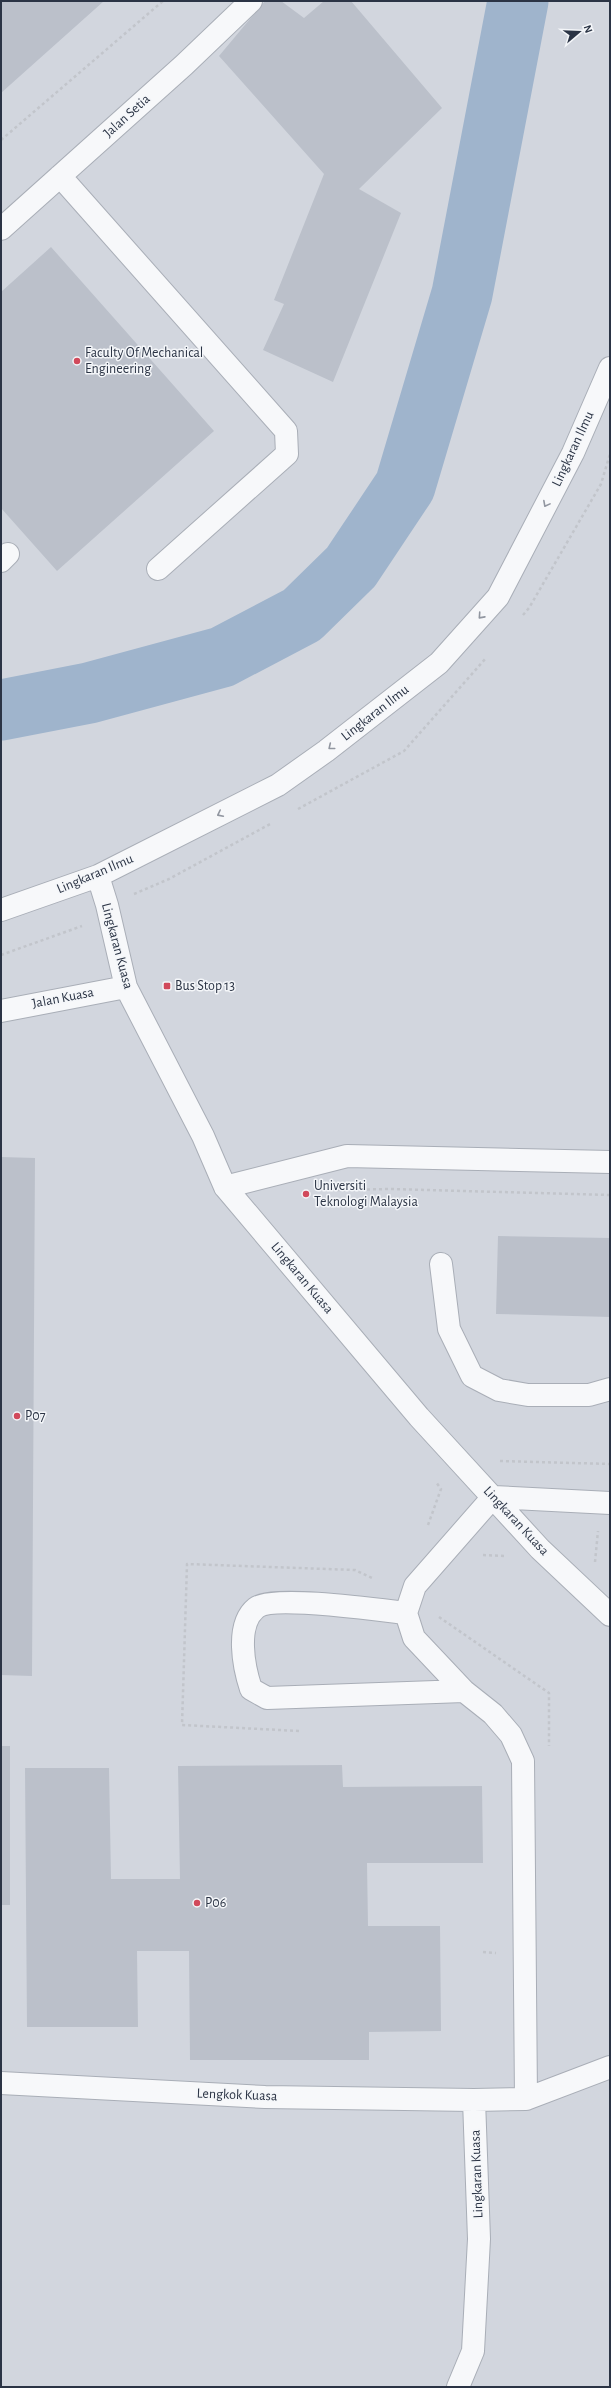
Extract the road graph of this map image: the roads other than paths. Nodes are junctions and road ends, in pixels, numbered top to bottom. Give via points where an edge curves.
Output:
1 (251, 1) edge
2 (60, 176) junction
3 (1, 228) edge
4 (610, 368) edge
5 (158, 569) dead end
6 (98, 876) junction
7 (1, 910) edge
8 (126, 987) junction
9 (1, 1011) edge
10 (610, 1162) edge
11 (225, 1187) junction
12 (441, 1264) dead end
13 (610, 1389) edge
14 (493, 1497) junction
15 (610, 1503) edge
16 (406, 1613) junction
17 (610, 1615) edge
18 (464, 1691) junction
19 (610, 2068) edge
20 (1, 2083) edge
21 (526, 2099) junction
22 (474, 2100) junction
23 (458, 2387) edge

1 - 2 street, Jalan Setia
2 - 3 street, Jalan Setia
2 - 5 street via 286,431 287,454
4 -> 6 street, Lingkaran Ilmu via 573,453 498,597 439,663 278,785
6 - 7 street, Lingkaran Ilmu
6 - 8 street, Lingkaran Kuasa
8 - 9 street, Jalan Kuasa
8 - 11 street, Lingkaran Kuasa via 203,1136
10 - 11 street via 347,1156
11 - 14 street, Lingkaran Kuasa via 419,1417
12 - 13 street via 449,1329 472,1376 499,1390 528,1395 589,1395
14 - 15 street
14 - 16 street via 415,1586
14 - 17 street, Lingkaran Kuasa via 540,1548
16 - 18 street via 414,1638
16 - 18 street via 280,1602 257,1607 248,1616 244,1633 245,1672 251,1689 267,1698
18 - 21 street via 493,1714 506,1730 523,1761
19 - 21 street
20 - 22 street, Lengkok Kuasa via 265,2096
21 - 22 street
22 - 23 street, Lingkaran Kuasa via 479,2254 473,2351

